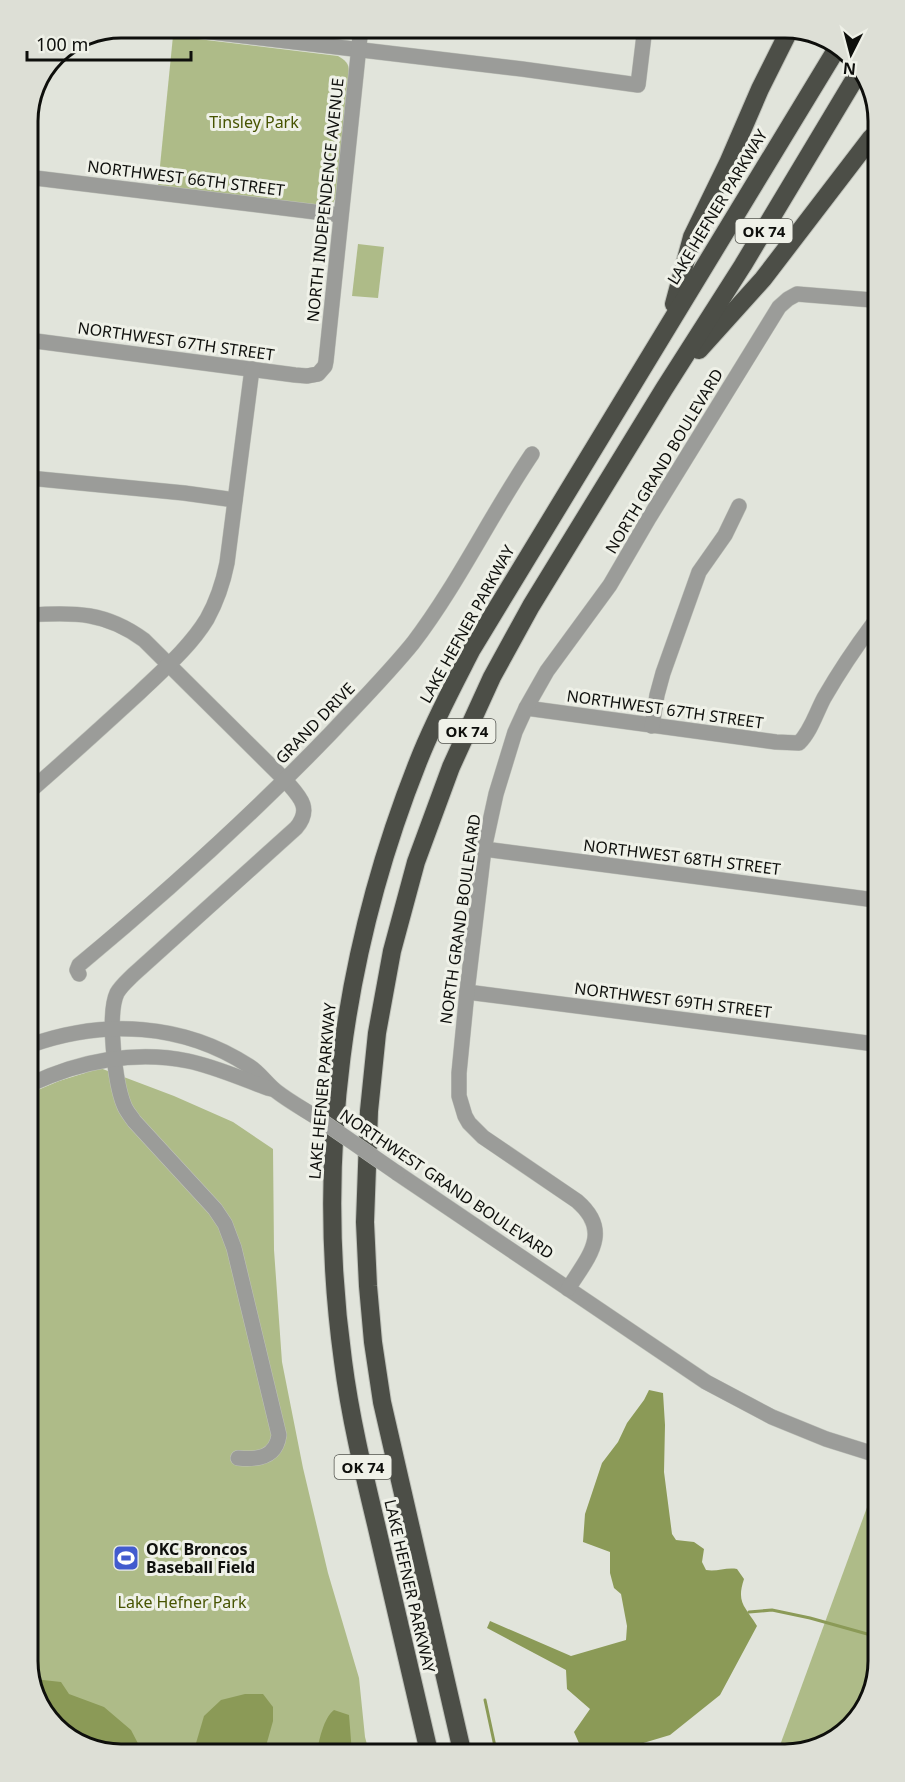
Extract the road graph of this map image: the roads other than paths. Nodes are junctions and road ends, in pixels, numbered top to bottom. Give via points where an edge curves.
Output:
1 (260, 38) edge
2 (360, 38) edge
3 (644, 38) edge
4 (786, 38) edge
5 (359, 50) junction
6 (821, 75) edge
7 (852, 84) edge
8 (868, 142) edge
9 (38, 178) edge
10 (340, 215) junction
11 (868, 300) edge
12 (667, 327) junction
13 (38, 341) edge
14 (252, 369) junction
15 (318, 374) joint
16 (664, 389) junction
17 (532, 454) dead end
18 (38, 479) edge
19 (235, 500) junction
20 (739, 506) dead end
21 (38, 615) edge
22 (868, 631) edge
23 (168, 665) junction
24 (526, 708) junction
25 (652, 726) junction
26 (285, 780) junction
27 (38, 784) edge
28 (484, 849) junction
29 (868, 899) edge
30 (79, 974) dead end
31 (467, 992) junction
32 (112, 1029) junction
33 (38, 1043) edge
34 (868, 1043) edge
35 (115, 1058) junction
36 (38, 1081) edge
37 (280, 1094) junction
38 (568, 1289) junction
39 (868, 1452) edge
40 (238, 1458) dead end
41 (427, 1744) edge
42 (460, 1744) edge

1 - 5 street
2 - 5 street, NORTH INDEPENDENCE AVENUE
3 - 5 street via 638,85
4 - 12 highway via 693,237
5 - 10 street, NORTH INDEPENDENCE AVENUE
6 - 12 highway, LAKE HEFNER PARKWAY / OK 74
7 - 16 highway, LAKE HEFNER PARKWAY / OK 74
8 - 16 highway via 763,279
9 - 10 street, NORTHWEST 66TH STREET
10 - 15 street, NORTH INDEPENDENCE AVENUE via 326,361
11 - 24 street, NORTH GRAND BOULEVARD via 808,293 797,294 779,307 610,585 547,671
12 - 41 highway, LAKE HEFNER PARKWAY / OK 74 via 472,649 442,708 387,845 351,991 339,1081 332,1196 335,1286 343,1363 360,1455
13 - 14 street, NORTHWEST 67TH STREET
14 - 15 street, NORTHWEST 67TH STREET
14 - 19 street
16 - 42 highway, LAKE HEFNER PARKWAY / OK 74 via 531,606 492,677 451,767 413,873 392,951 377,1033 369,1111 365,1222 373,1342 393,1454
17 - 26 street, GRAND DRIVE via 412,644
18 - 19 street
19 - 23 street via 227,563 217,600 196,635
20 - 25 street via 699,572 663,673
21 - 23 street via 105,618 144,640
22 - 25 street, NORTHWEST 67TH STREET via 799,743
23 - 26 street
23 - 27 street
24 - 25 street, NORTHWEST 67TH STREET
24 - 28 street, NORTH GRAND BOULEVARD via 506,759
26 - 30 street, GRAND DRIVE via 176,883 79,965
26 - 32 street via 303,803 301,823 122,987 114,1001
28 - 29 street, NORTHWEST 68TH STREET
28 - 31 street, NORTH GRAND BOULEVARD
31 - 34 street, NORTHWEST 69TH STREET
31 - 38 street, NORTH GRAND BOULEVARD via 458,1085 465,1116 483,1137 577,1201 590,1214 596,1229 594,1247
32 - 33 street, NORTHWEST GRAND BOULEVARD via 79,1032
32 - 35 street
32 - 37 street, NORTHWEST GRAND BOULEVARD via 150,1029 206,1044 251,1067
35 - 36 street, NORTHWEST GRAND BOULEVARD via 74,1067
35 - 37 street, NORTHWEST GRAND BOULEVARD via 189,1061
35 - 40 street via 124,1106 215,1209 230,1235 279,1435 269,1455
37 - 38 street, NORTHWEST GRAND BOULEVARD, bridge
38 - 39 street, NORTHWEST GRAND BOULEVARD via 706,1382 754,1409

